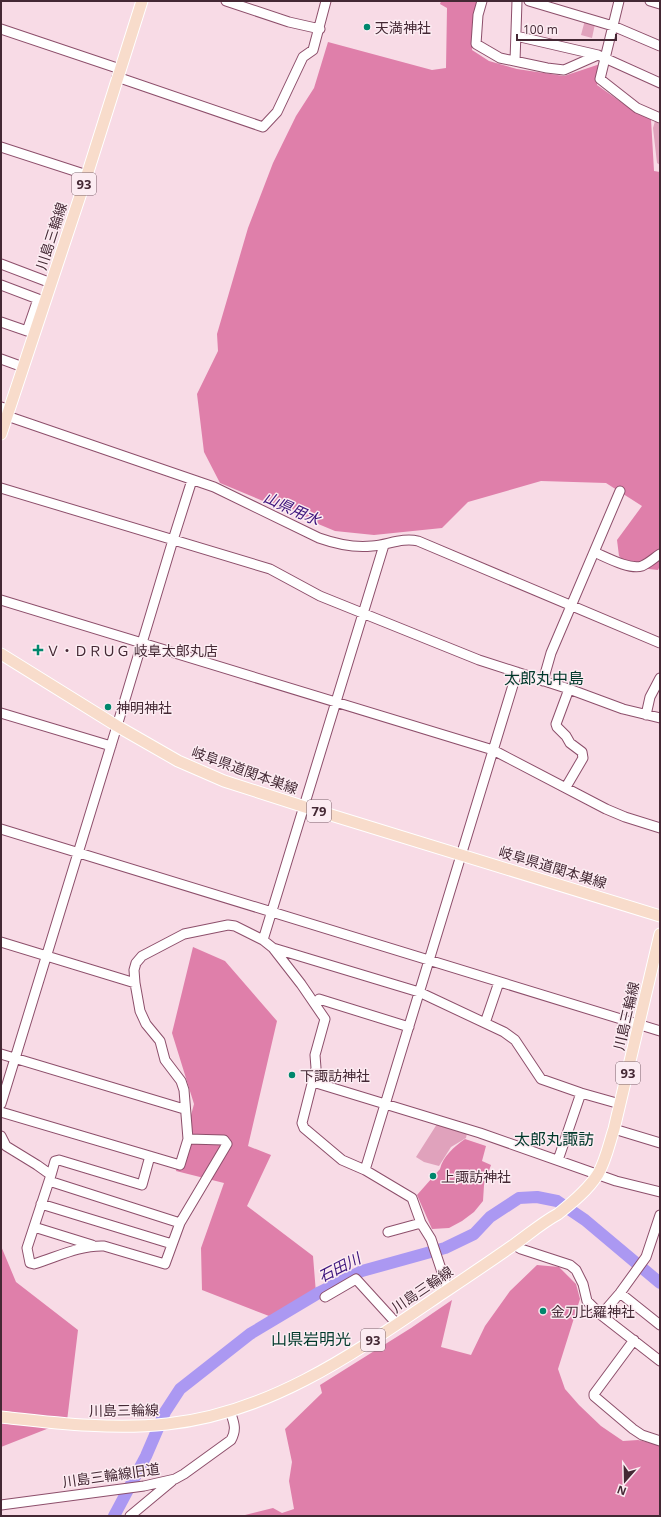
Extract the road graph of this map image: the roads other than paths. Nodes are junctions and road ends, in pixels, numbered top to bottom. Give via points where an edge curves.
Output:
1 (142, 1) edge
2 (226, 1) edge
3 (326, 1) edge
4 (482, 1) edge
5 (517, 1) edge
6 (529, 1) edge
7 (619, 1) edge
8 (650, 1) edge
9 (660, 4) edge
10 (613, 26) junction
11 (1, 29) edge
12 (320, 29) junction
13 (516, 36) junction
14 (660, 46) edge
15 (602, 57) junction
16 (515, 61) junction
17 (119, 73) junction
18 (660, 83) edge
19 (660, 118) edge
20 (1, 147) edge
21 (87, 175) junction
22 (1, 264) edge
23 (51, 283) junction
24 (1, 285) edge
25 (1, 322) edge
26 (1, 360) edge
27 (23, 367) junction
28 (6, 411) edge
29 (1, 434) edge
30 (192, 480) junction
31 (1, 488) edge
32 (620, 492) dead end
33 (173, 540) junction
34 (384, 545) junction
35 (594, 552) junction
36 (660, 554) edge
37 (1, 600) edge
38 (573, 603) junction
39 (363, 614) junction
40 (660, 636) edge
41 (142, 643) junction
42 (660, 643) edge
43 (1, 654) edge
44 (516, 672) junction
45 (660, 678) edge
46 (543, 680) junction
47 (569, 689) junction
48 (336, 702) junction
49 (1, 713) edge
50 (646, 715) junction
51 (660, 718) edge
52 (117, 726) junction
53 (111, 746) junction
54 (493, 750) junction
55 (566, 787) junction
56 (305, 807) junction
57 (660, 828) edge
58 (1, 829) edge
59 (78, 853) junction
60 (461, 854) junction
61 (272, 913) junction
62 (660, 916) edge
63 (660, 934) edge
64 (263, 940) junction
65 (1, 942) edge
66 (273, 948) junction
67 (46, 956) junction
68 (429, 960) junction
69 (499, 982) junction
70 (135, 983) junction
71 (419, 992) junction
72 (319, 999) dead end
73 (485, 1024) junction
74 (639, 1025) junction
75 (409, 1027) junction
76 (660, 1031) edge
77 (1, 1054) edge
78 (15, 1059) junction
79 (313, 1082) junction
80 (581, 1093) junction
81 (1, 1104) edge
82 (386, 1104) junction
83 (620, 1104) junction
84 (184, 1109) junction
85 (1, 1112) edge
86 (614, 1129) junction
87 (1, 1136) edge
88 (188, 1138) junction
89 (660, 1143) edge
90 (150, 1156) junction
91 (558, 1160) junction
92 (365, 1170) junction
93 (598, 1174) junction
94 (50, 1178) junction
95 (660, 1192) edge
96 (41, 1204) junction
97 (660, 1215) edge
98 (180, 1223) junction
99 (421, 1223) junction
100 (34, 1227) junction
101 (388, 1232) dead end
102 (172, 1244) junction
103 (514, 1245) junction
104 (94, 1246) junction
105 (448, 1290) junction
106 (620, 1293) junction
107 (325, 1297) dead end
108 (601, 1315) junction
109 (397, 1324) junction
110 (660, 1325) edge
111 (634, 1340) junction
112 (660, 1361) edge
113 (230, 1412) junction
114 (1, 1417) edge
115 (660, 1441) edge
116 (175, 1479) junction
117 (1, 1505) edge
118 (130, 1516) edge

1 - 17 main road, 川島三輪線 / 93
2 - 12 street via 289,22
3 - 12 street
4 - 16 street via 478,15 476,44 500,58
5 - 13 street
6 - 10 street
7 - 10 street
8 - 9 street
10 - 14 street
10 - 15 street
11 - 17 street
12 - 17 street via 313,50 304,57 277,112 263,127
13 - 15 street
13 - 16 street
15 - 16 street via 564,70
15 - 18 street
15 - 19 street via 604,60 600,79 637,108
17 - 21 main road, 川島三輪線 / 93
20 - 21 street
21 - 23 main road, 川島三輪線 / 93
22 - 23 street
23 - 27 main road, 川島三輪線 / 93
24 - 25 street via 38,299 27,331
26 - 27 street
27 - 28 main road, 川島三輪線 / 93
28 - 29 main road, 川島三輪線 / 93
28 - 30 street
30 - 33 street
30 - 34 street via 235,496 325,540 341,545
31 - 33 street
32 - 35 street
33 - 39 street via 270,570 320,596
33 - 41 street
34 - 38 street via 411,539 418,541
34 - 39 street
35 - 36 street via 634,567 651,561
35 - 38 street
37 - 41 street
38 - 40 street
38 - 42 street
38 - 46 street via 551,653
39 - 44 street
39 - 48 street
41 - 48 street
41 - 52 street
43 - 52 main road, 岐阜県道関本巣線 / 79
44 - 46 street
44 - 54 street
45 - 50 street via 650,697
46 - 47 street
47 - 50 street
47 - 55 street via 556,724 570,743 582,752 583,758
48 - 54 street
48 - 56 street
49 - 53 street
50 - 51 street
52 - 53 street
52 - 56 main road, 岐阜県道関本巣線 / 79 via 195,769
53 - 59 street
54 - 55 street
54 - 60 street
55 - 57 street via 606,809
56 - 60 main road, 岐阜県道関本巣線 / 79
56 - 61 street
58 - 59 street
59 - 61 street
59 - 67 street
60 - 62 main road, 岐阜県道関本巣線 / 79
60 - 68 street
61 - 64 street
61 - 68 street
63 - 74 main road, 川島三輪線 / 93
64 - 66 street
64 - 70 street via 228,925 184,934 136,963
65 - 67 street
66 - 71 street
66 - 79 street via 325,1019 315,1055
67 - 70 street
67 - 78 street
68 - 69 street
68 - 71 street
69 - 73 street
69 - 74 street
70 - 84 street via 140,1011 146,1024 160,1041 165,1060 181,1081 184,1090
71 - 73 street
71 - 75 street
72 - 75 street
73 - 80 street via 515,1040 541,1079
74 - 76 street
74 - 83 main road, 川島三輪線 / 93
75 - 82 street
77 - 78 street
78 - 81 street
78 - 84 street
79 - 82 street
79 - 92 street via 302,1123 304,1128 342,1160
80 - 83 street
80 - 91 street
82 - 91 street via 480,1132
82 - 92 street
83 - 86 main road, 川島三輪線 / 93
84 - 88 street
85 - 90 street
86 - 89 street
86 - 93 main road, 川島三輪線 / 93
87 - 94 street via 6,1146 37,1165
88 - 90 street via 180,1165
88 - 98 street via 224,1140 226,1144
90 - 94 street via 142,1185 59,1160 55,1161
91 - 93 street
92 - 99 street via 412,1198
93 - 95 street
93 - 103 main road, 川島三輪線 / 93 via 573,1202
94 - 96 street
94 - 98 street
96 - 100 street
96 - 102 street
97 - 106 street via 646,1257
98 - 102 street
99 - 101 street
99 - 105 street via 431,1239
100 - 104 street
100 - 104 street via 27,1248 30,1263
102 - 104 street via 165,1264 104,1246
103 - 105 main road, 川島三輪線 / 93
103 - 108 street via 570,1265 576,1270 583,1284 587,1301
105 - 109 main road, 川島三輪線 / 93
106 - 108 street
106 - 110 street
107 - 109 street via 356,1279
108 - 111 street
109 - 113 main road, 川島三輪線 / 93 via 304,1381 281,1393
111 - 112 street
111 - 115 street via 594,1396 633,1429
113 - 114 main road, 川島三輪線 / 93 via 148,1426 97,1426
113 - 116 street, 川島三輪線旧道 via 235,1426 231,1440
116 - 117 street, 川島三輪線旧道 via 144,1486
116 - 118 street

